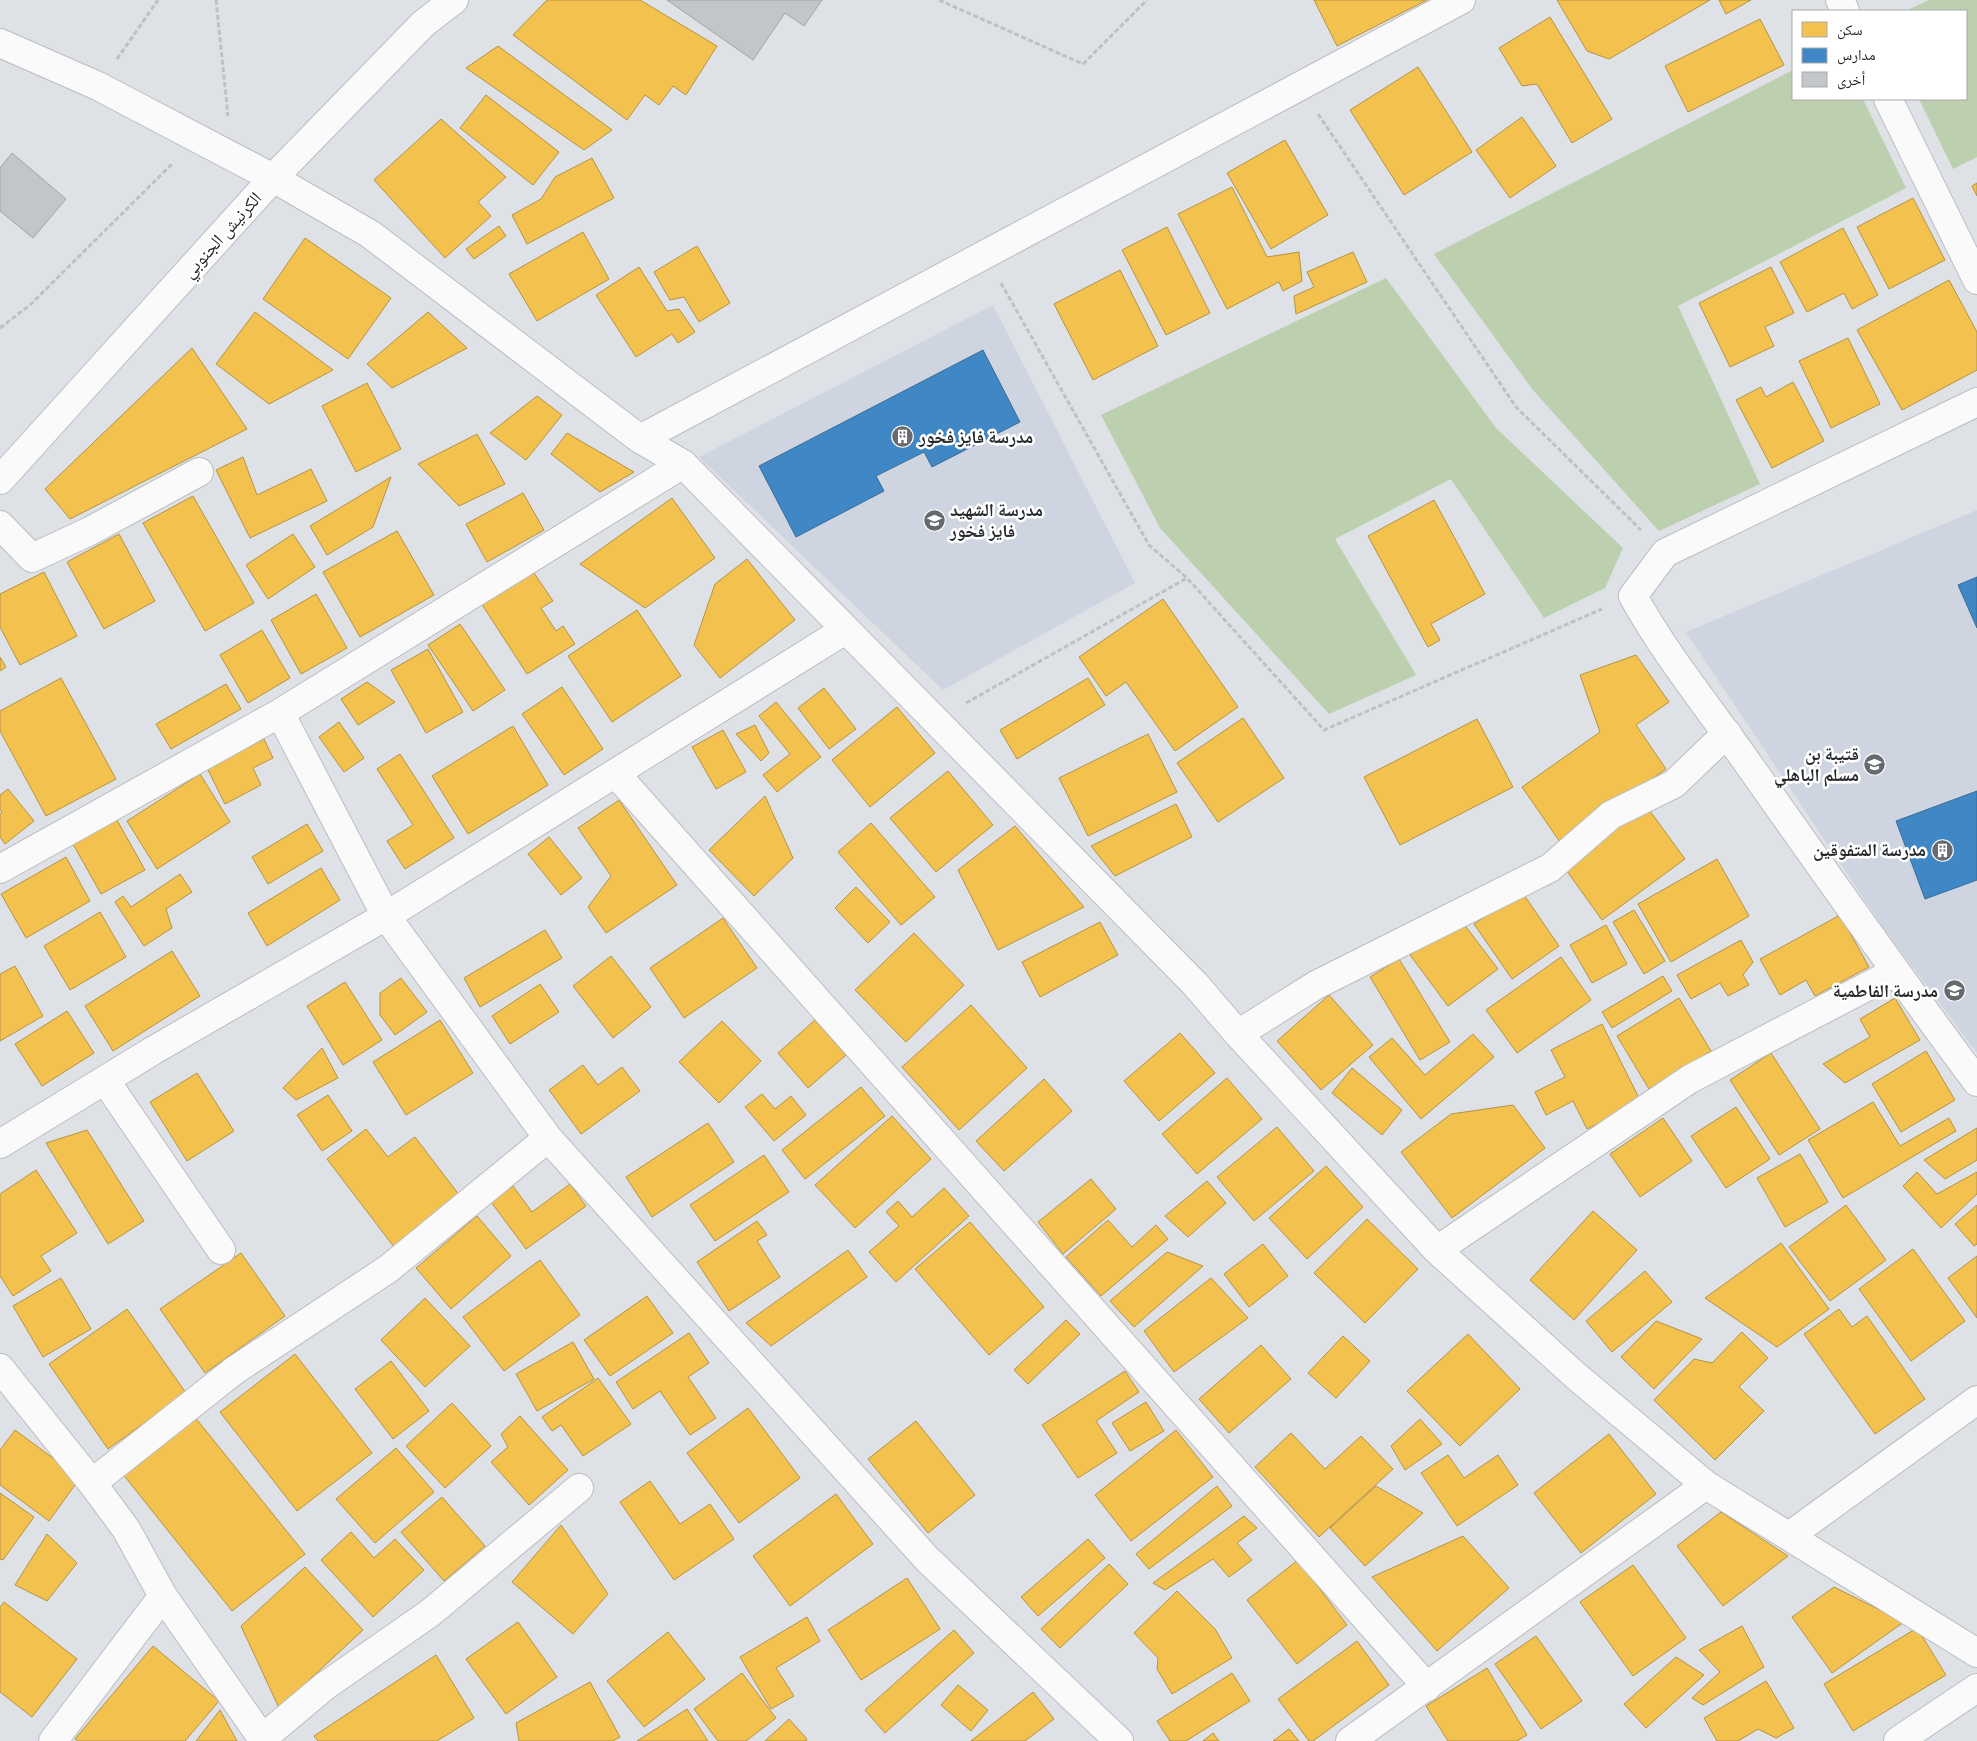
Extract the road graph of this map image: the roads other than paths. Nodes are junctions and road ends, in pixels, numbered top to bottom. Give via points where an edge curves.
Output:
1 (454, 0) edge
2 (1461, 0) edge
3 (0, 43) edge
4 (1888, 100) edge
5 (273, 178) junction
6 (1977, 280) edge
7 (1977, 402) edge
8 (640, 439) junction
9 (683, 464) junction
10 (199, 472) dead end
11 (0, 480) edge
12 (0, 525) edge
13 (845, 630) junction
14 (280, 713) junction
15 (1727, 733) junction
16 (616, 774) junction
17 (0, 869) edge
18 (386, 916) junction
19 (1895, 972) junction
20 (1238, 1034) junction
21 (105, 1080) junction
22 (1977, 1082) edge
23 (548, 1138) junction
24 (0, 1144) edge
25 (221, 1250) dead end
26 (1437, 1250) junction
27 (1, 1374) edge
28 (1977, 1400) edge
29 (92, 1483) junction
30 (1706, 1485) junction
31 (579, 1488) dead end
32 (1789, 1536) junction
33 (163, 1596) junction
34 (1977, 1653) edge
35 (1427, 1687) junction
36 (1977, 1688) edge
37 (263, 1740) edge
38 (53, 1741) edge
39 (1119, 1741) edge
40 (1350, 1741) edge
41 (1898, 1741) edge

1 - 5 street, الكرنيش الجنوبي via 423,24
2 - 8 street
3 - 5 street via 98,86
4 - 6 street
5 - 8 street via 370,234
5 - 11 street, الكرنيش الجنوبي
7 - 15 street via 1665,553 1633,596 1652,631
8 - 9 street
9 - 13 street
9 - 14 street
10 - 12 street via 90,531 32,558
13 - 16 street
13 - 20 street via 1188,977
14 - 17 street
14 - 18 street
15 - 19 street
15 - 20 street via 1674,784 1611,815 1550,868 1316,985
16 - 18 street
16 - 35 street
18 - 21 street
18 - 23 street
19 - 22 street
19 - 26 street via 1690,1079
20 - 26 street
21 - 24 street
21 - 25 street
23 - 29 street via 388,1269 235,1370
23 - 39 street via 927,1559
26 - 30 street via 1576,1376
27 - 29 street
28 - 32 street
29 - 33 street via 126,1529
30 - 32 street
30 - 35 street
31 - 37 street via 430,1613 325,1686
32 - 34 street
33 - 37 street
33 - 38 street
35 - 40 street
36 - 41 street

